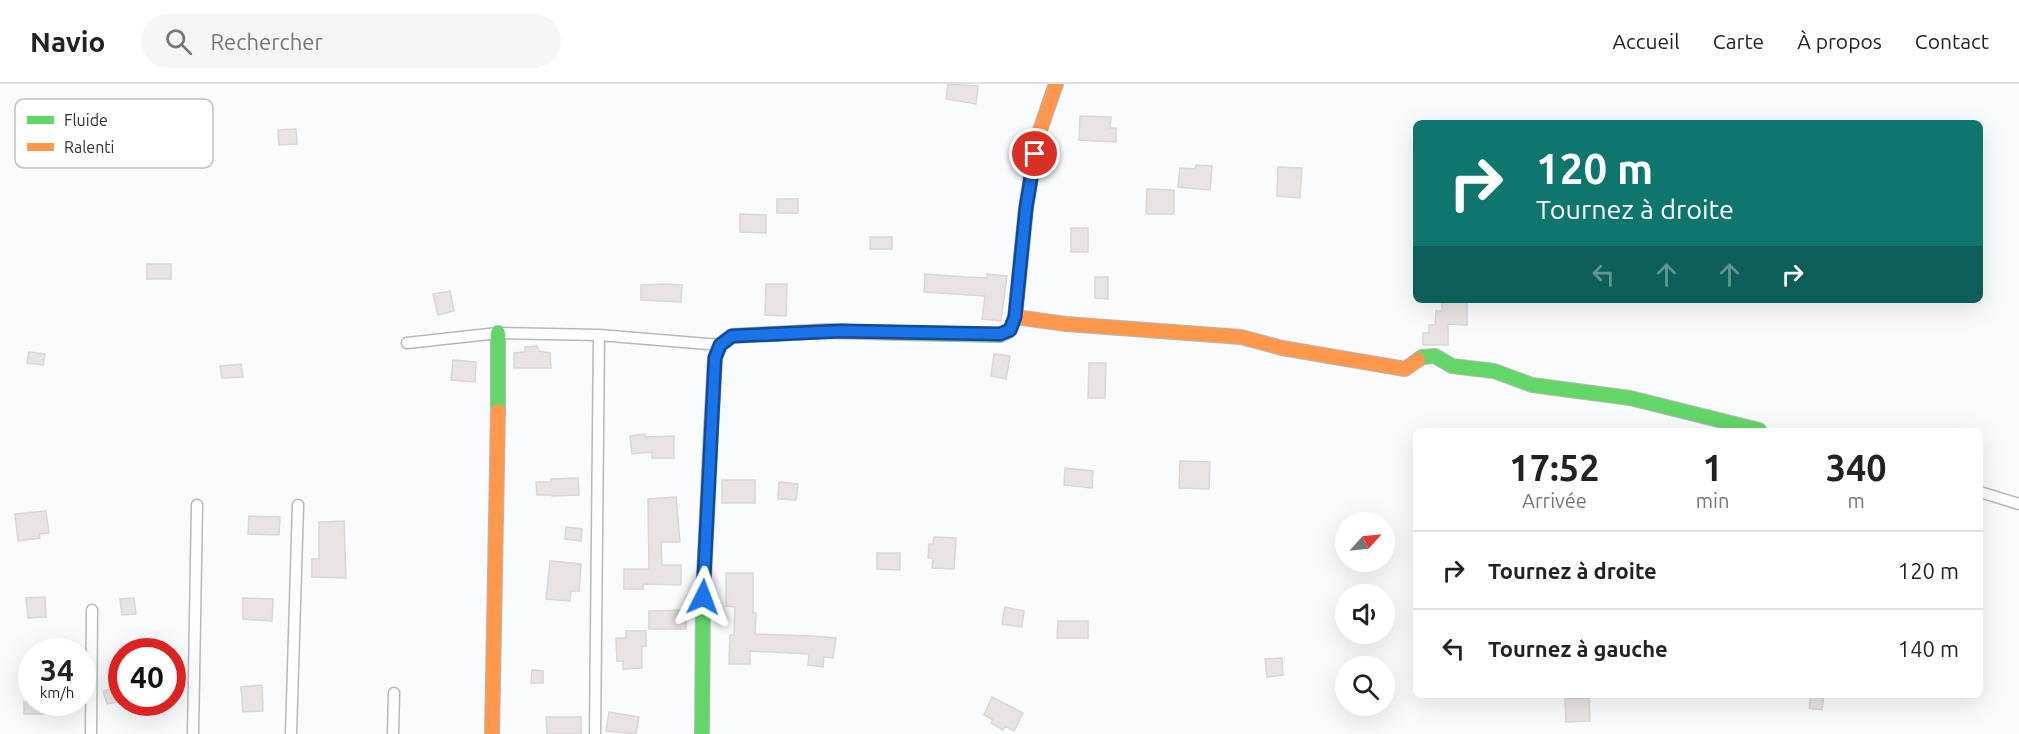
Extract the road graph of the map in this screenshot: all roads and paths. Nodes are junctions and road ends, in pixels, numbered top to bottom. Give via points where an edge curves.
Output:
1 (1056, 84) edge
2 (1015, 317) junction
3 (498, 333) junction
4 (599, 335) junction
5 (407, 344) dead end
6 (720, 345) junction
7 (1751, 428) edge
8 (1983, 493) edge
9 (2019, 504) edge
10 (196, 505) dead end
11 (298, 505) dead end
12 (92, 610) dead end
13 (394, 693) dead end
14 (91, 734) edge
15 (193, 734) edge
16 (291, 734) edge
17 (393, 734) edge
18 (492, 734) edge
19 (595, 734) edge
20 (702, 734) edge

1 - 2 street via 1038,136
2 - 6 street via 1010,330 1000,334 827,331 732,336
2 - 7 street via 1241,337 1405,369 1422,357 1435,356 1452,366 1494,371 1532,385 1630,398
3 - 4 street
3 - 5 street
3 - 18 street
4 - 6 street
4 - 19 street
6 - 20 street via 715,358 703,597
8 - 9 street
10 - 15 street
11 - 16 street
12 - 14 street
13 - 17 street

